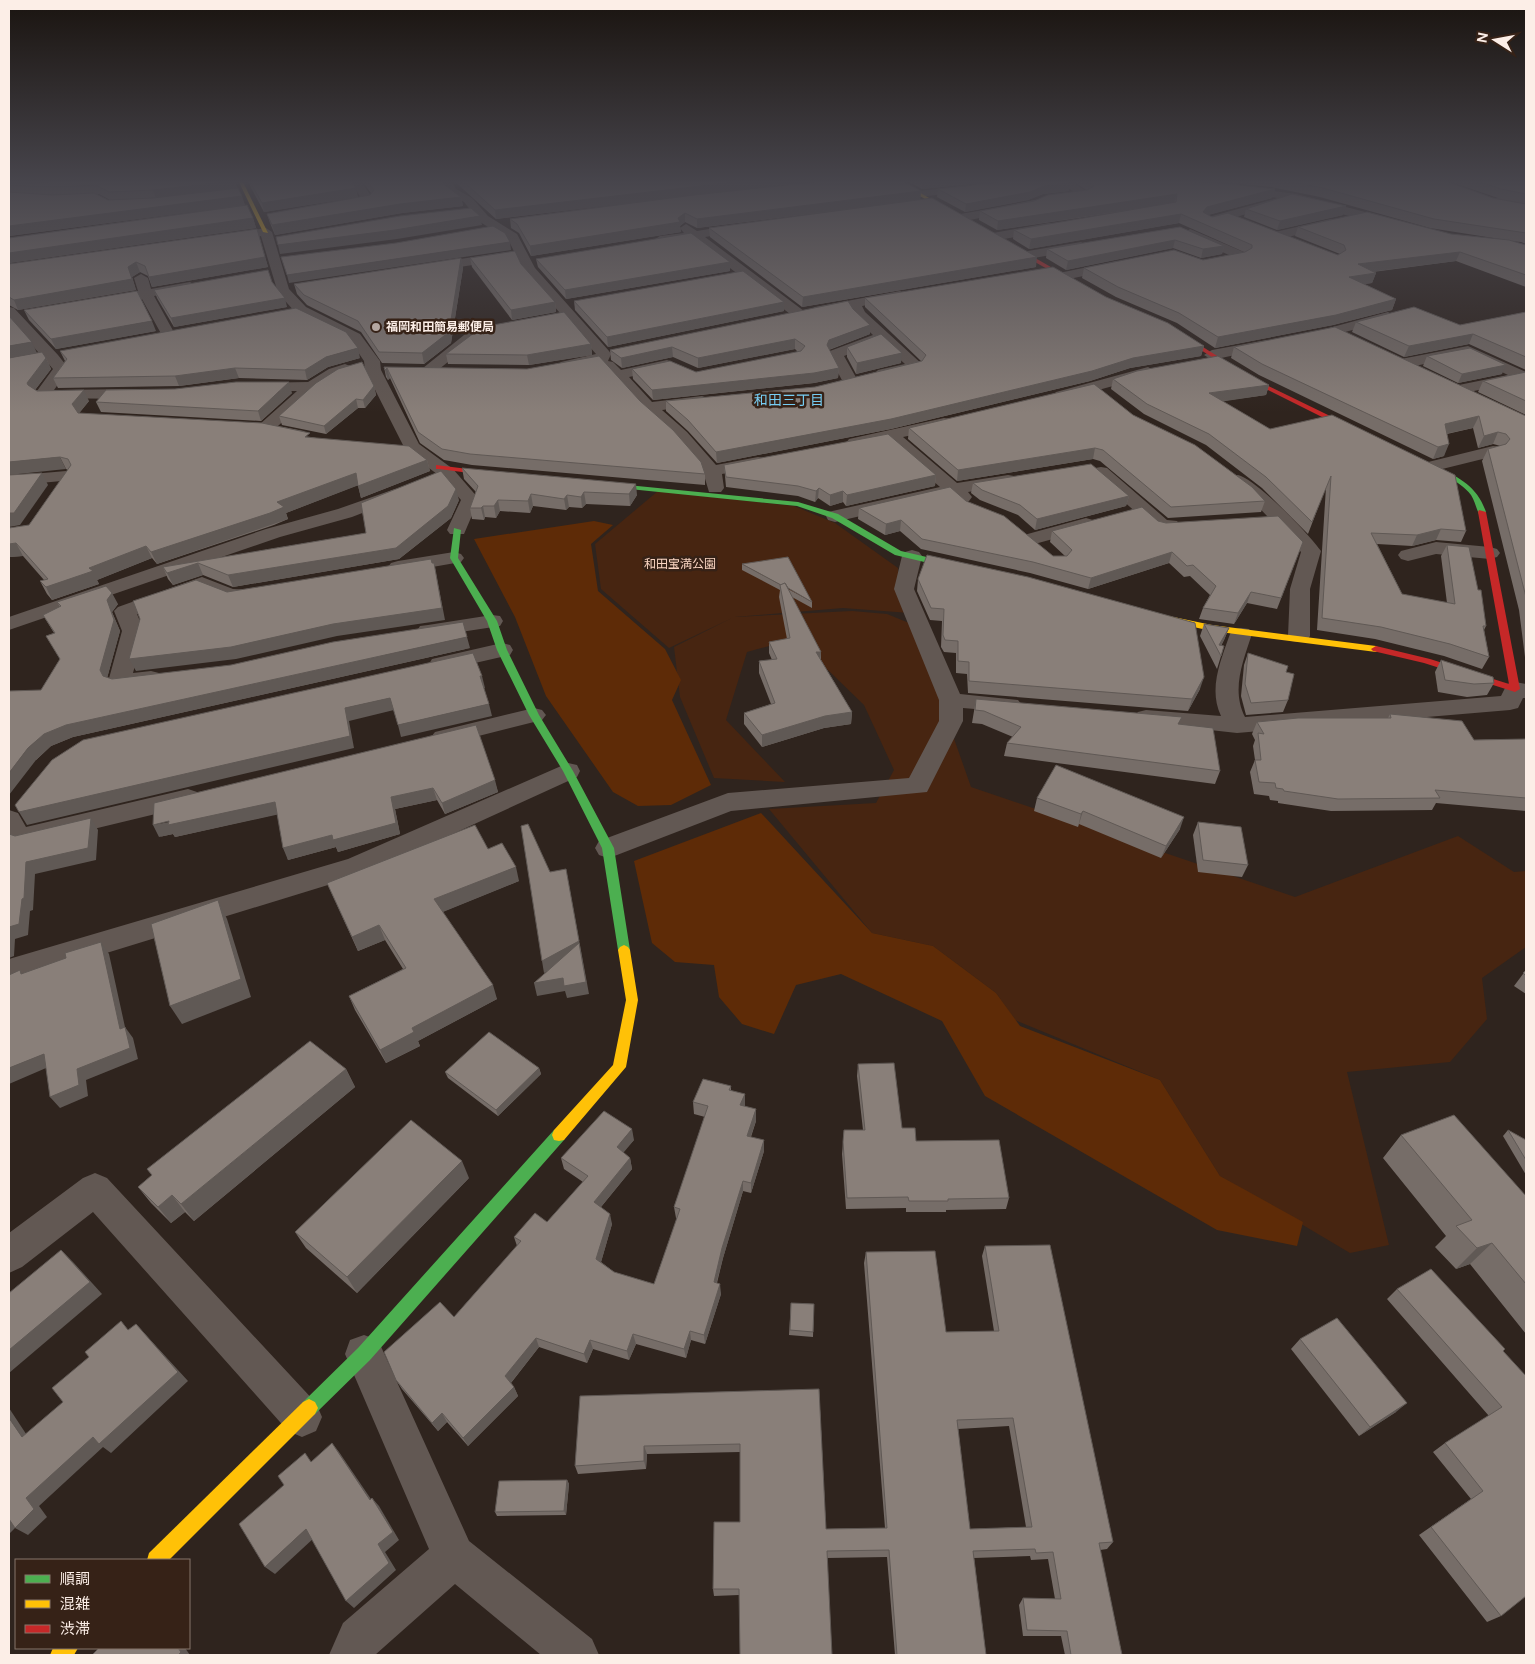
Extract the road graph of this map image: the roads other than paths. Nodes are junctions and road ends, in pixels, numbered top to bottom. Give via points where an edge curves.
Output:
1 (273, 258) edge
2 (724, 258) edge
3 (1031, 258) edge
4 (1233, 258) edge
5 (527, 259) joint
6 (1128, 263) edge
7 (1200, 264) edge
8 (416, 270) edge
9 (1034, 273) edge
10 (1059, 273) junction
11 (746, 274) junction
12 (141, 277) edge
13 (727, 278) edge
14 (202, 284) edge
15 (302, 287) edge
16 (282, 290) junction
17 (911, 293) edge
18 (1094, 293) edge
19 (146, 294) junction
20 (581, 303) edge
21 (854, 303) junction
22 (90, 304) edge
23 (301, 310) junction
24 (566, 311) junction
25 (1406, 312) edge
26 (12, 314) edge
27 (34, 314) edge
28 (282, 314) edge
29 (799, 314) junction
30 (779, 318) edge
31 (551, 319) edge
32 (1162, 325) edge
33 (1334, 331) junction
34 (188, 332) edge
35 (485, 332) edge
36 (1315, 335) edge
37 (169, 336) junction
38 (883, 336) junction
39 (34, 337) junction
40 (17, 339) edge
41 (150, 339) edge
42 (1350, 339) edge
43 (1277, 342) edge
44 (73, 354) edge
45 (606, 355) junction
46 (1384, 356) edge
47 (53, 358) junction
48 (1210, 359) junction
49 (36, 360) edge
50 (1401, 364) junction
51 (373, 366) junction
52 (556, 367) edge
53 (680, 368) edge
54 (392, 370) edge
55 (1161, 370) edge
56 (410, 371) edge
57 (428, 371) junction
58 (447, 371) edge
59 (618, 375) junction
60 (1424, 375) edge
61 (850, 381) junction
62 (1440, 382) edge
63 (239, 385) edge
64 (832, 385) edge
65 (311, 387) junction
66 (1456, 390) junction
67 (106, 394) junction
68 (152, 394) edge
69 (1049, 398) edge
70 (716, 400) edge
71 (1482, 402) edge
72 (648, 407) junction
73 (93, 408) dead end
74 (956, 420) edge
75 (247, 427) edge
76 (266, 428) junction
77 (891, 436) junction
78 (1368, 436) edge
79 (313, 438) edge
80 (844, 445) edge
81 (393, 447) edge
82 (412, 447) junction
83 (1493, 451) edge
84 (778, 458) edge
85 (1412, 458) edge
86 (1084, 467) edge
87 (1430, 467) junction
88 (712, 472) junction
89 (1227, 472) edge
90 (438, 474) junction
91 (508, 476) edge
92 (1028, 477) edge
93 (9, 481) edge
94 (589, 483) edge
95 (410, 488) edge
96 (954, 489) junction
97 (55, 492) edge
98 (716, 494) junction
99 (980, 509) edge
100 (1144, 509) junction
101 (1125, 514) edge
102 (835, 516) junction
103 (1106, 519) edge
104 (1280, 519) junction
105 (1260, 520) edge
106 (1192, 524) edge
107 (457, 530) joint
108 (1490, 553) junction
109 (1408, 555) dead end
110 (912, 556) junction
111 (1051, 556) edge
112 (454, 558) junction
113 (969, 570) edge
114 (376, 571) edge
115 (260, 591) edge
116 (1144, 612) edge
117 (492, 621) junction
118 (9, 624) edge
119 (1242, 634) junction
120 (405, 635) edge
121 (1299, 636) junction
122 (502, 650) junction
123 (416, 669) edge
124 (168, 676) edge
125 (1521, 690) edge
126 (952, 700) junction
127 (1030, 707) edge
128 (534, 715) junction
129 (1129, 716) edge
130 (1237, 725) junction
131 (419, 742) edge
132 (568, 771) junction
133 (206, 793) edge
134 (12, 812) edge
135 (608, 848) junction
136 (9, 971) edge
137 (9, 1256) edge
138 (364, 1354) junction
139 (302, 1416) junction
140 (454, 1556) junction
141 (157, 1559) edge
142 (352, 1655) edge
143 (576, 1655) edge

1 - 16 street
2 - 11 street
3 - 10 street
4 - 7 street
5 - 8 street
5 - 24 street
6 - 10 street
9 - 10 street
10 - 18 street
11 - 13 street
11 - 29 street
12 - 19 street
14 - 19 street
15 - 16 street
16 - 23 street
17 - 21 street
19 - 22 street
19 - 37 street
20 - 24 street
21 - 29 street
21 - 38 street via 859,314
23 - 28 street
23 - 51 street via 355,337
24 - 31 street
24 - 45 street
25 - 33 street
26 - 27 street
26 - 39 street
29 - 30 street
32 - 48 street
33 - 36 street
33 - 42 street
34 - 37 street
35 - 57 street via 476,333
37 - 41 street
38 - 61 street via 835,354
38 - 61 street via 916,366
39 - 40 street
39 - 47 street
43 - 48 street
44 - 47 street
45 - 52 street
45 - 59 street
46 - 50 street
47 - 49 street
47 - 67 street via 61,369 42,394
48 - 78 street
50 - 60 street
50 - 66 street via 1468,350 1523,376
51 - 54 street
51 - 65 street via 334,372
51 - 82 street
53 - 59 street via 672,364
55 - 69 street via 1131,375 1102,392
56 - 57 street
57 - 58 street
59 - 72 street
61 - 64 street
62 - 66 street
63 - 65 street
65 - 76 street
66 - 71 street
67 - 68 street
67 - 73 street
70 - 72 street
72 - 88 street via 681,436
74 - 77 street
75 - 76 street
76 - 79 street
77 - 80 street
77 - 96 street
81 - 82 street
82 - 90 street
83 - 87 street
84 - 88 street
85 - 87 street
86 - 100 street via 1093,466
87 - 108 street via 1469,486 1480,502
88 - 98 street
89 - 104 street via 1255,493
90 - 91 street
90 - 107 street via 470,499
92 - 96 street
93 - 97 street via 66,476
94 - 98 street
95 - 118 street via 345,513 273,533
96 - 99 street
96 - 102 street
98 - 102 street via 798,504
100 - 101 street
100 - 106 street via 1163,526
102 - 110 street via 898,553
103 - 111 street via 1024,533
104 - 105 street
104 - 121 street via 1311,551 1300,589
107 - 112 street
108 - 109 street via 1436,548
108 - 125 street
110 - 113 street
110 - 126 street via 904,589
112 - 114 street
112 - 117 street
115 - 124 street via 231,596 202,583 125,611 134,631 119,682
116 - 119 street via 1191,626
117 - 120 street
117 - 122 street
119 - 121 street
119 - 130 street via 1228,673 1227,705
121 - 125 street via 1375,648
122 - 123 street
122 - 128 street
125 - 130 street via 1510,703
126 - 127 street
126 - 135 street via 951,720 918,786 728,802
128 - 131 street
128 - 132 street
129 - 130 street
132 - 135 street
132 - 136 street via 357,866
133 - 134 street via 23,837 16,833
135 - 138 street via 632,1000 619,1067
137 - 139 street via 95,1189
138 - 139 street
138 - 140 street
139 - 141 street
140 - 142 street via 359,1640
140 - 143 street

